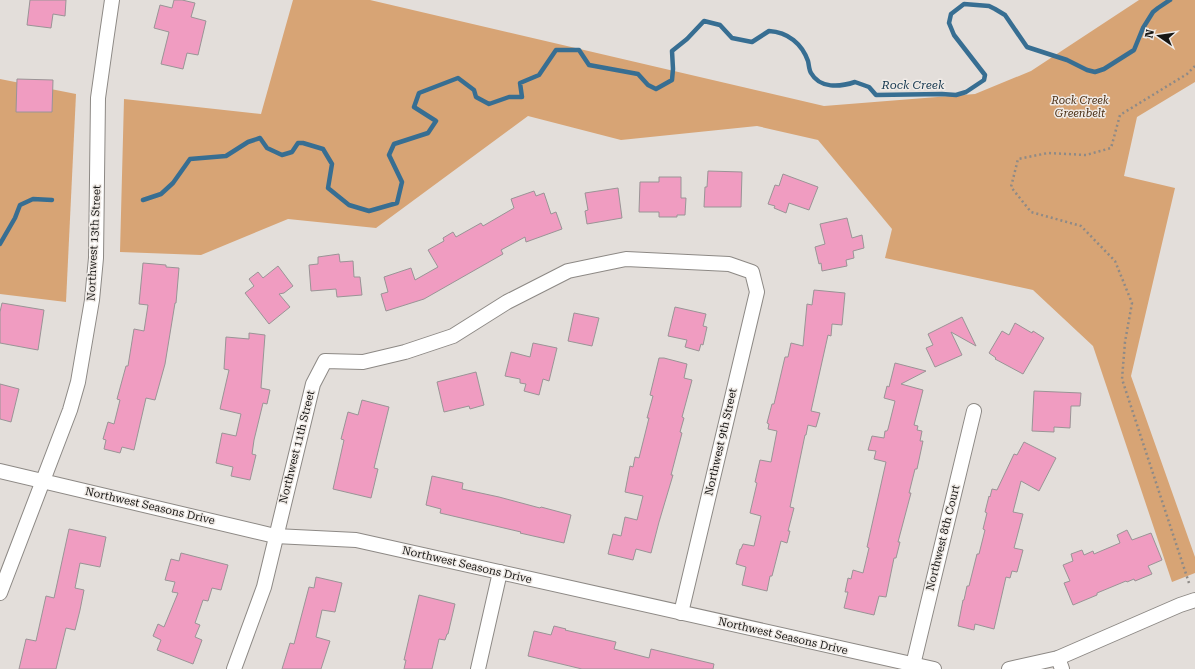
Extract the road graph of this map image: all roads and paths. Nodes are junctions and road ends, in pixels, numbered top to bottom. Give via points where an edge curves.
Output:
1 (112, 0) edge
2 (1195, 66) edge
3 (325, 361) joint
4 (974, 410) dead end
5 (0, 471) edge
6 (42, 481) junction
7 (275, 536) junction
8 (500, 572) junction
9 (1189, 583) dead end
10 (0, 593) edge
11 (1195, 600) edge
12 (681, 613) junction
13 (1060, 663) edge
14 (913, 665) junction
15 (234, 669) edge
16 (478, 669) edge
17 (934, 669) edge
18 (1009, 669) edge

1 - 6 street, Northwest 13th Street via 98,98 96,258 91,308 78,382 70,410
2 - 9 path via 1187,74 1120,115 1111,148 1086,155 1048,153 1018,159 1012,187 1031,212 1081,226 1115,261 1132,303 1122,379
3 - 7 street, Northwest 11th Street via 313,384
3 - 12 street, Northwest 9th Street via 363,362 405,352 453,336 507,302 568,271 626,259 729,264 752,272 757,292
4 - 14 street, Northwest 8th Court
5 - 6 street, Northwest Seasons Drive
6 - 7 street, Northwest Seasons Drive
6 - 10 street, Northwest 13th Street
7 - 8 street, Northwest Seasons Drive via 356,540
7 - 15 street, Northwest 11th Street via 264,587
8 - 12 street, Northwest Seasons Drive
8 - 16 street
11 - 13 street
12 - 14 street, Northwest Seasons Drive
13 - 18 street
14 - 17 street, Northwest Seasons Drive

